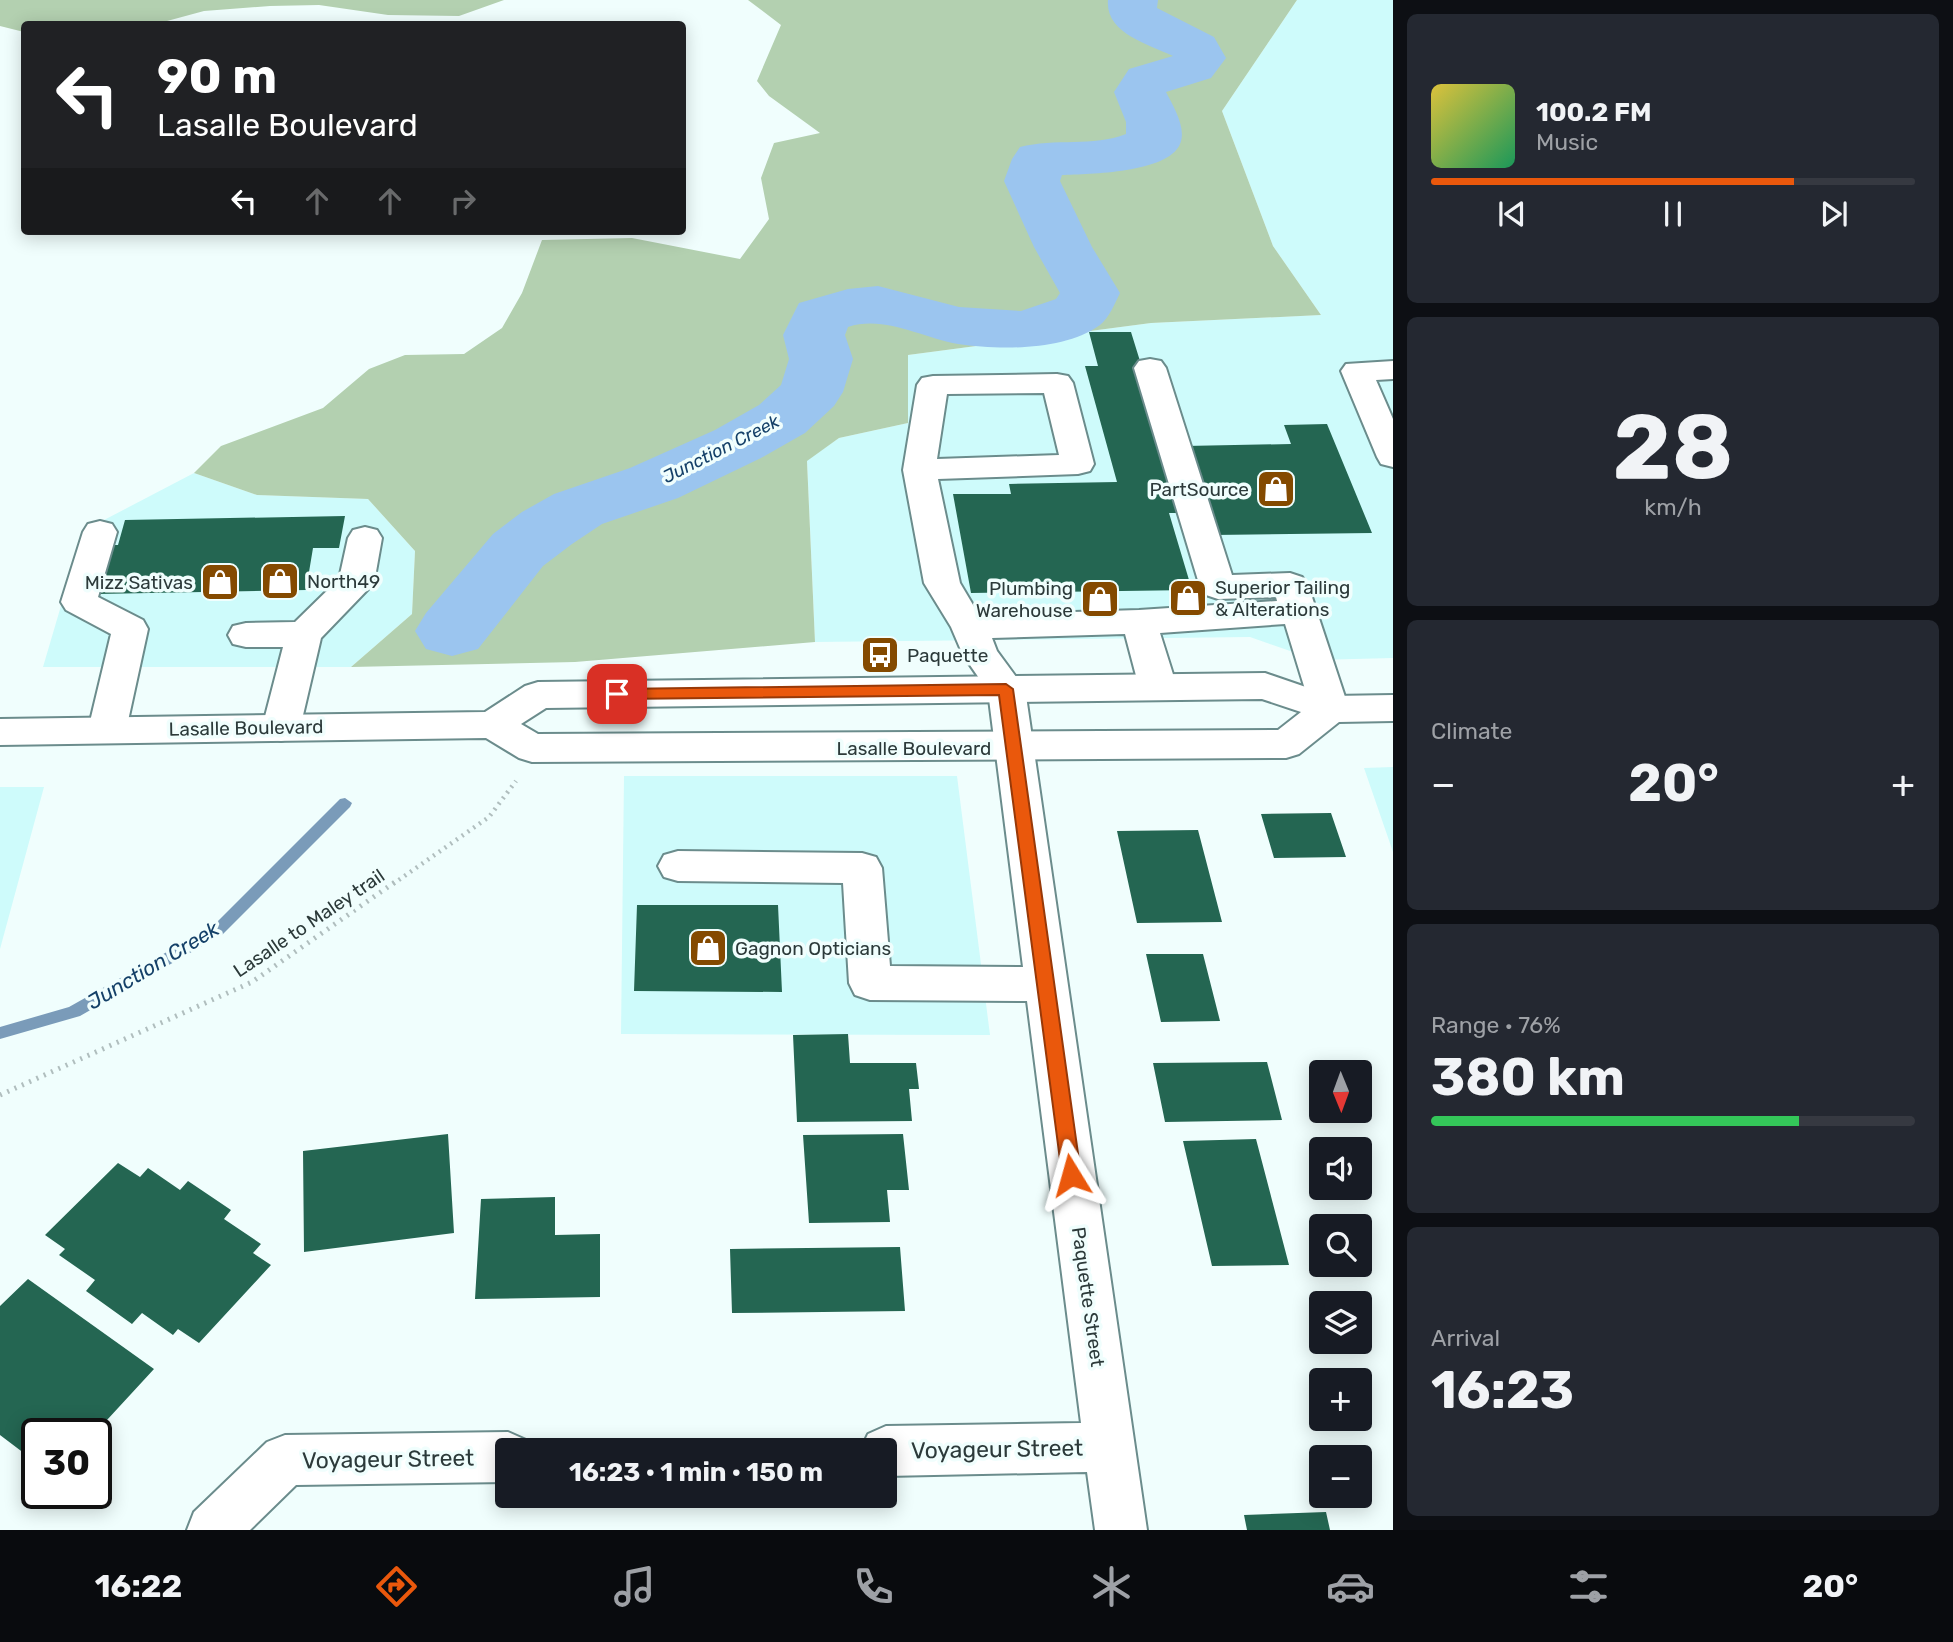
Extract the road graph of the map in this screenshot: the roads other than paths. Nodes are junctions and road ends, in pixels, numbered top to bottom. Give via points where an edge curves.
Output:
1 (1150, 368) dead end
2 (1393, 370) edge
3 (1393, 457) edge
4 (919, 470) junction
5 (100, 532) dead end
6 (365, 538) dead end
7 (1298, 611) junction
8 (1139, 622) junction
9 (969, 626) junction
10 (304, 634) junction
11 (246, 635) dead end
12 (1158, 687) junction
13 (1006, 689) junction
14 (1393, 708) edge
15 (1330, 709) junction
16 (492, 725) junction
17 (281, 728) junction
18 (107, 730) junction
19 (0, 732) edge
20 (1015, 747) junction
21 (678, 866) dead end
22 (1046, 984) junction
23 (1108, 1447) junction
24 (897, 1451) edge
25 (495, 1457) edge
26 (213, 1530) edge
27 (1121, 1530) edge

1 - 7 main road via 1218,587 1290,585
2 - 3 main road via 1357,370
4 - 4 main road via 1078,464 1057,383 933,385
4 - 9 main road via 942,583
5 - 18 main road via 79,602 130,629
6 - 10 main road via 356,583
7 - 8 main road
7 - 15 main road
8 - 9 main road
8 - 12 main road
9 - 13 main road via 981,654
10 - 11 main road
10 - 17 main road
12 - 13 main road
12 - 15 main road via 1265,686
13 - 16 main road via 538,695
13 - 20 main road, Paquette Street
14 - 15 main road
15 - 20 main road, Lasalle Boulevard via 1286,744
16 - 17 main road, Lasalle Boulevard
16 - 20 main road, Lasalle Boulevard via 533,748
17 - 18 main road, Lasalle Boulevard
18 - 19 main road, Lasalle Boulevard
20 - 22 main road, Paquette Street
21 - 22 main road via 862,868 870,983
22 - 23 main road, Paquette Street
23 - 24 main road, Voyageur Street
23 - 27 main road, Paquette Street
25 - 26 main road, Voyageur Street via 285,1460

